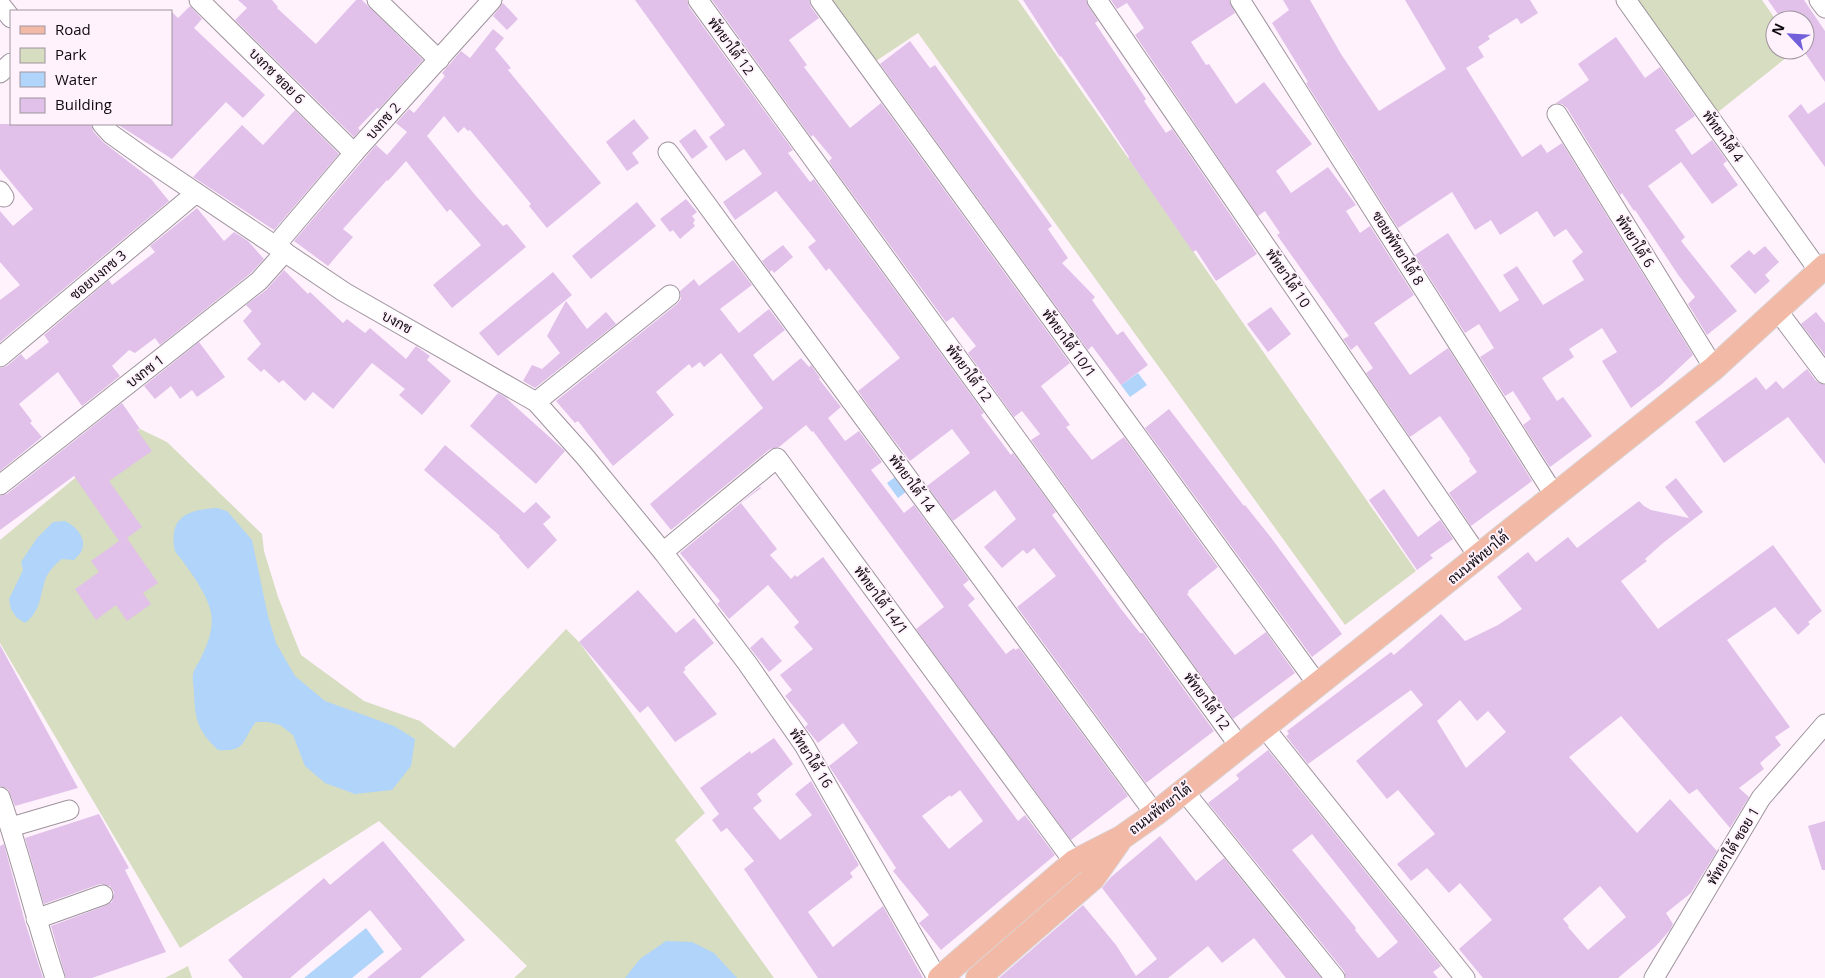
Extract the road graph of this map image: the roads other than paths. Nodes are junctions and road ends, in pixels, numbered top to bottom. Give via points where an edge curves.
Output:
1 (199, 0) edge
2 (376, 0) edge
3 (492, 0) edge
4 (698, 0) edge
5 (820, 0) edge
6 (1096, 0) edge
7 (1240, 0) edge
8 (1626, 0) edge
9 (1819, 0) edge
10 (0, 4) edge
11 (1825, 8) edge
12 (10, 17) edge
13 (439, 60) junction
14 (10, 64) edge
15 (0, 73) edge
16 (1557, 114) dead end
17 (103, 125) edge
18 (668, 152) dead end
19 (354, 153) junction
20 (196, 193) junction
21 (281, 249) junction
22 (1822, 269) edge
23 (670, 294) dead end
24 (1777, 310) junction
25 (0, 357) edge
26 (1714, 368) junction
27 (1825, 374) edge
28 (536, 402) junction
29 (0, 485) edge
30 (1555, 496) junction
31 (662, 552) junction
32 (1479, 557) junction
33 (1318, 685) junction
34 (1825, 724) edge
35 (1264, 727) junction
36 (1240, 747) junction
37 (1184, 791) junction
38 (0, 797) edge
39 (69, 810) dead end
40 (1155, 814) junction
41 (11, 827) junction
42 (1121, 838) junction
43 (1074, 862) junction
44 (103, 895) dead end
45 (36, 919) junction
46 (55, 978) edge
47 (939, 978) edge
48 (978, 978) edge
49 (1335, 978) edge
50 (1465, 978) edge
51 (1654, 978) edge

1 - 19 street, บงกช ซอย 6
2 - 13 street
3 - 13 street, บงกช 2
4 - 36 street, พัทยาใต้ 12
5 - 33 street, พัทยาใต้ 10/1
6 - 32 street, พัทยาใต้ 10
7 - 30 street, ซอยพัทยาใต้ 8
8 - 22 street, พัทยาใต้ 4
9 - 11 street
10 - 12 street
13 - 19 street, บงกช 2
14 - 15 street
16 - 26 street, พัทยาใต้ 6
17 - 20 street, บงกช
18 - 40 street, พัทยาใต้ 14
19 - 21 street, บงกช 2
20 - 21 street, บงกช
20 - 25 street, ซอยบงกช 3
21 - 28 street, บงกช via 344,292
21 - 29 street, บงกช 1 via 259,281
22 - 24 main road, ถนนพัทยาใต้
23 - 28 street
24 - 26 main road, ถนนพัทยาใต้
24 - 27 street
26 - 30 main road, ถนนพัทยาใต้
28 - 31 street, บงกช
30 - 32 main road, ถนนพัทยาใต้
31 - 43 street, พัทยาใต้ 14/1 via 776,458
31 - 47 street, พัทยาใต้ 16 via 804,745
32 - 33 main road, ถนนพัทยาใต้
33 - 35 main road, ถนนพัทยาใต้
34 - 51 street, พัทยาใต้ ซอย 1 via 1761,798
35 - 36 main road, ถนนพัทยาใต้
35 - 50 street
36 - 37 main road, ถนนพัทยาใต้
37 - 40 main road, ถนนพัทยาใต้
37 - 49 street
38 - 41 street
39 - 41 street
40 - 42 main road, ถนนพัทยาใต้
41 - 45 street
42 - 43 main road, ถนนพัทยาใต้
42 - 48 main road, ถนนพัทยาใต้ via 1093,878
43 - 47 main road, ถนนพัทยาใต้
44 - 45 street
45 - 46 street

